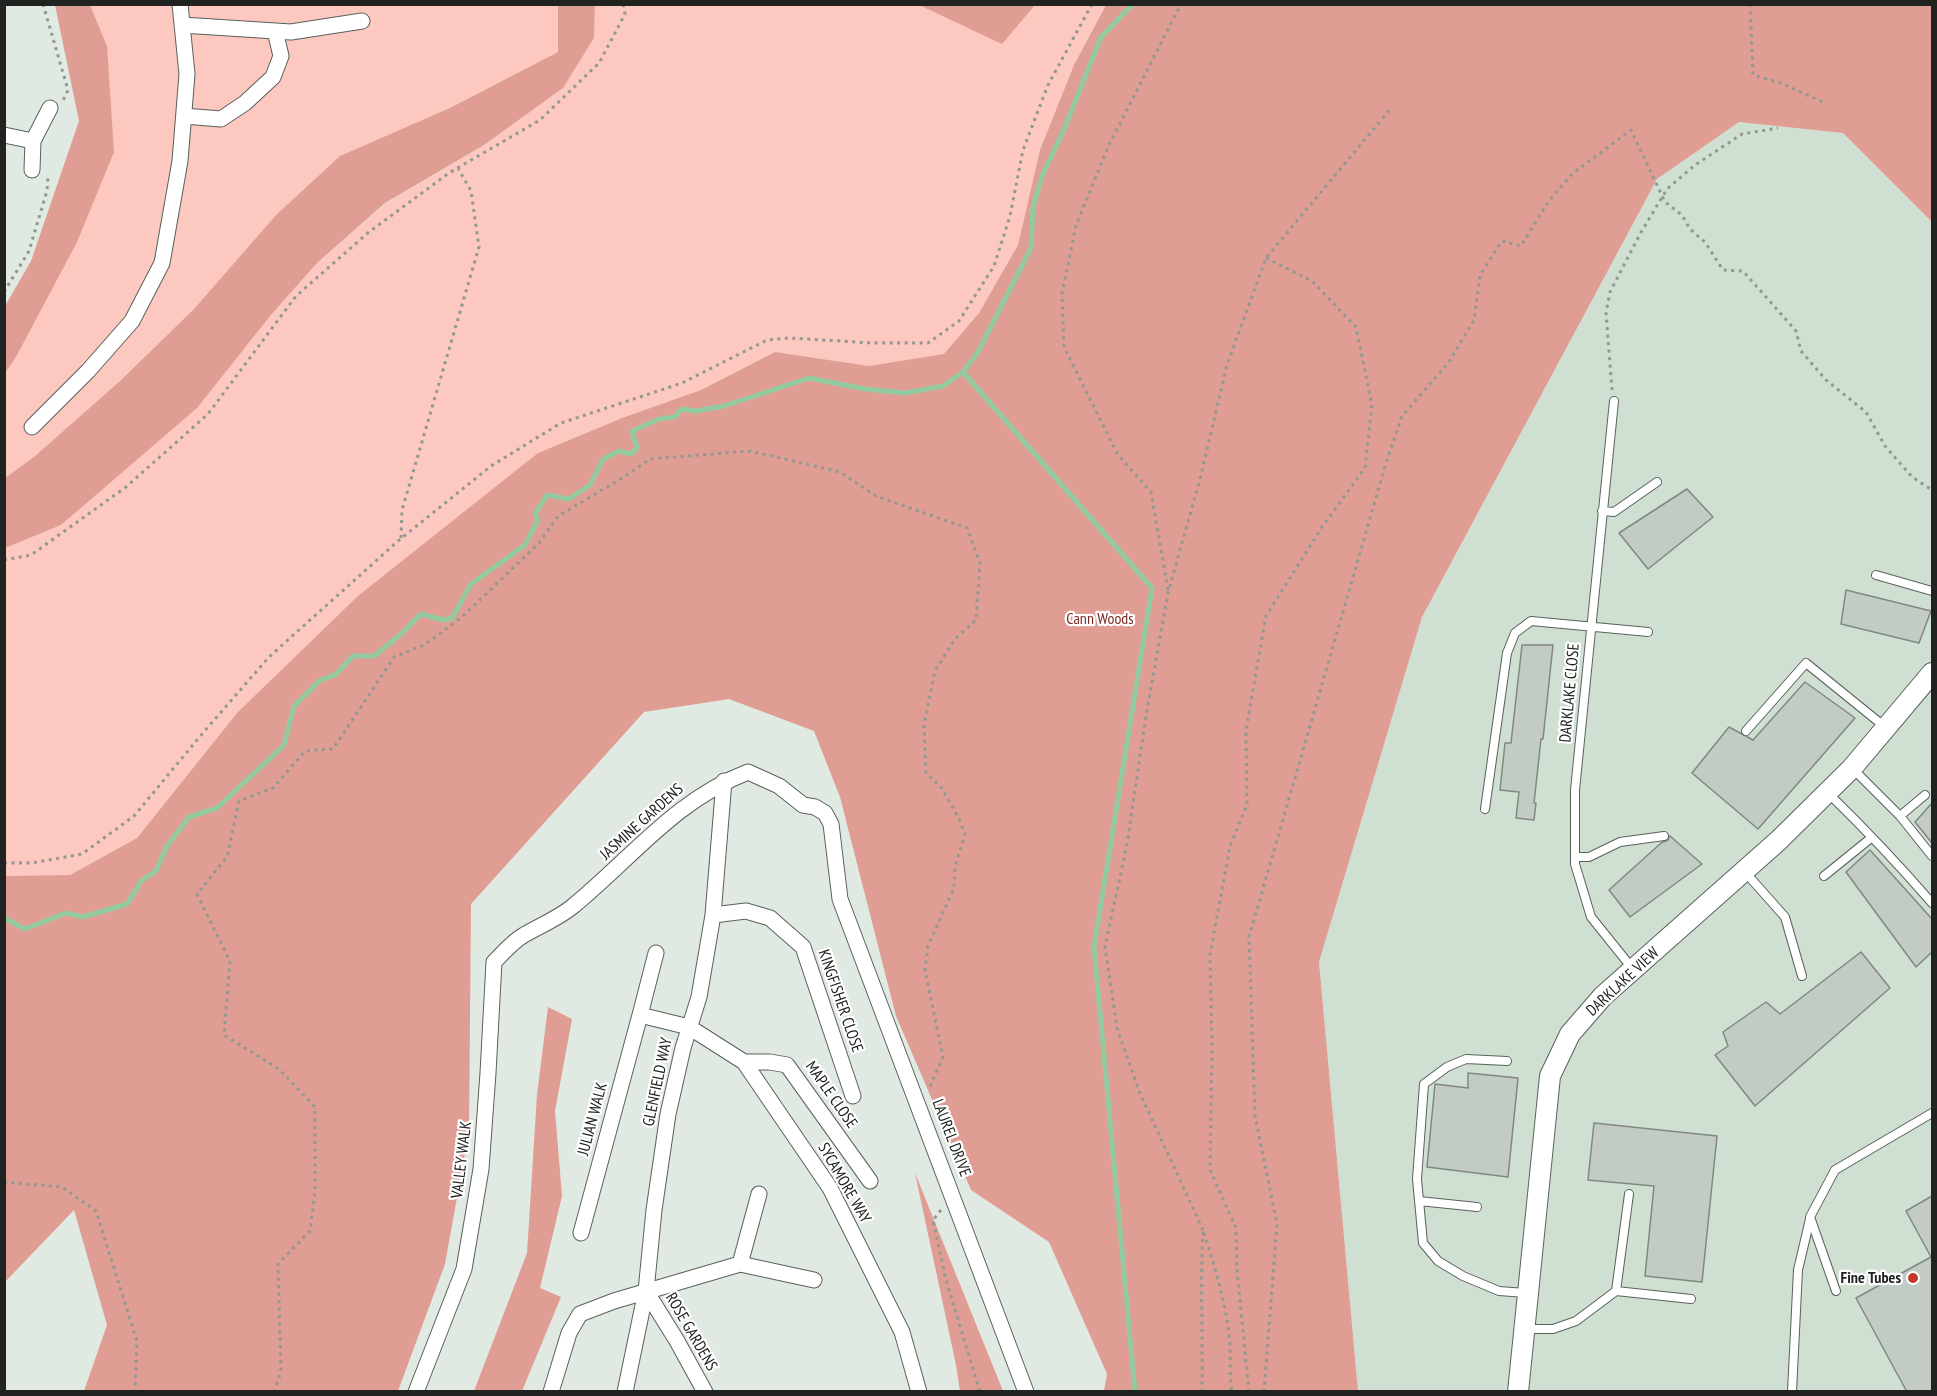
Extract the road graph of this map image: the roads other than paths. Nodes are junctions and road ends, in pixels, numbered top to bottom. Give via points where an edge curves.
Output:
1 (180, 4) edge
2 (362, 21) dead end
3 (182, 25) junction
4 (275, 32) junction
5 (50, 108) dead end
6 (184, 116) junction
7 (4, 135) edge
8 (33, 141) junction
9 (32, 170) dead end
10 (1614, 400) road end
11 (32, 427) dead end
12 (1657, 482) dead end
13 (1602, 512) junction
14 (1876, 575) dead end
15 (1932, 591) edge
16 (1590, 625) junction
17 (1648, 632) dead end
18 (1932, 673) edge
19 (1885, 727) junction
20 (1746, 731) dead end
21 (1852, 768) junction
22 (724, 781) junction
23 (1827, 792) junction
24 (1925, 795) dead end
25 (1485, 809) dead end
26 (825, 813) joint
27 (1900, 816) junction
28 (1664, 836) dead end
29 (1871, 838) junction
30 (1932, 855) edge
31 (1575, 857) junction
32 (1744, 871) junction
33 (1824, 876) dead end
34 (1932, 903) edge
35 (713, 915) junction
36 (522, 936) joint
37 (656, 952) dead end
38 (1634, 971) junction
39 (1802, 976) dead end
40 (640, 1015) junction
41 (689, 1027) junction
42 (1507, 1061) dead end
43 (744, 1062) junction
44 (853, 1096) dead end
45 (1932, 1113) edge
46 (870, 1181) dead end
47 (759, 1194) dead end
48 (1629, 1194) dead end
49 (1419, 1201) junction
50 (1477, 1207) dead end
51 (1810, 1217) junction
52 (581, 1233) dead end
53 (740, 1264) junction
54 (814, 1280) dead end
55 (646, 1291) junction
56 (1616, 1291) junction
57 (1836, 1291) dead end
58 (1528, 1293) junction
59 (1691, 1299) dead end
60 (1524, 1329) junction
61 (416, 1392) edge
62 (551, 1392) edge
63 (625, 1392) edge
64 (705, 1392) edge
65 (919, 1392) edge
66 (1026, 1392) edge
67 (1518, 1392) edge
68 (1792, 1392) edge

1 - 3 street
2 - 4 street
3 - 4 street
3 - 6 street via 187,74
4 - 6 street via 282,56 273,77 245,103 221,119
5 - 8 street
6 - 11 street via 162,263 132,321
7 - 8 street
8 - 9 street
10 - 13 lane, DARKLAKE CLOSE
12 - 13 lane via 1614,512
13 - 16 lane, DARKLAKE CLOSE
14 - 15 lane
16 - 17 lane
16 - 25 lane via 1531,621 1515,633 1507,653
16 - 31 lane, DARKLAKE CLOSE via 1575,790
18 - 19 street, DARKLAKE VIEW
19 - 20 lane via 1806,663
19 - 21 street, DARKLAKE VIEW
21 - 23 street, DARKLAKE VIEW
21 - 27 lane
22 - 26 street, JASMINE GARDENS via 748,772 779,786 803,805
22 - 35 street, GLENFIELD WAY
22 - 36 street, JASMINE GARDENS via 652,833 602,883 560,917
23 - 29 lane
23 - 32 street, DARKLAKE VIEW
24 - 27 lane
26 - 66 street, LAUREL DRIVE via 831,824 840,899
27 - 30 lane
28 - 31 lane via 1620,842 1589,857
29 - 33 lane
29 - 34 lane
31 - 38 lane, DARKLAKE CLOSE via 1591,916
32 - 38 street, DARKLAKE VIEW
32 - 39 lane via 1785,917
35 - 41 street, GLENFIELD WAY via 699,997
35 - 44 street, KINGFISHER CLOSE via 746,911 770,918 803,947
36 - 61 street, VALLEY WALK via 494,962 481,1169 464,1269
37 - 40 street, JULIAN WALK
38 - 58 street, DARKLAKE VIEW via 1603,996 1570,1034 1550,1076
40 - 41 street
40 - 52 street, JULIAN WALK
41 - 43 street, SYCAMORE WAY
41 - 55 street, GLENFIELD WAY via 668,1114
42 - 49 lane via 1466,1059 1424,1084
43 - 46 street, MAPLE CLOSE via 787,1065
43 - 65 street, SYCAMORE WAY via 830,1188 902,1332
45 - 51 lane via 1835,1170
47 - 53 street
48 - 56 lane
49 - 50 lane
49 - 58 lane via 1423,1243 1438,1261 1499,1291
51 - 57 lane
51 - 68 lane via 1798,1270
53 - 54 street
53 - 55 street
55 - 62 street via 580,1314 569,1333
55 - 63 street, GLENFIELD WAY
55 - 64 street, ROSE GARDENS
56 - 59 lane
56 - 60 lane via 1576,1321 1553,1329
58 - 60 street, DARKLAKE VIEW
60 - 67 street, DARKLAKE VIEW

